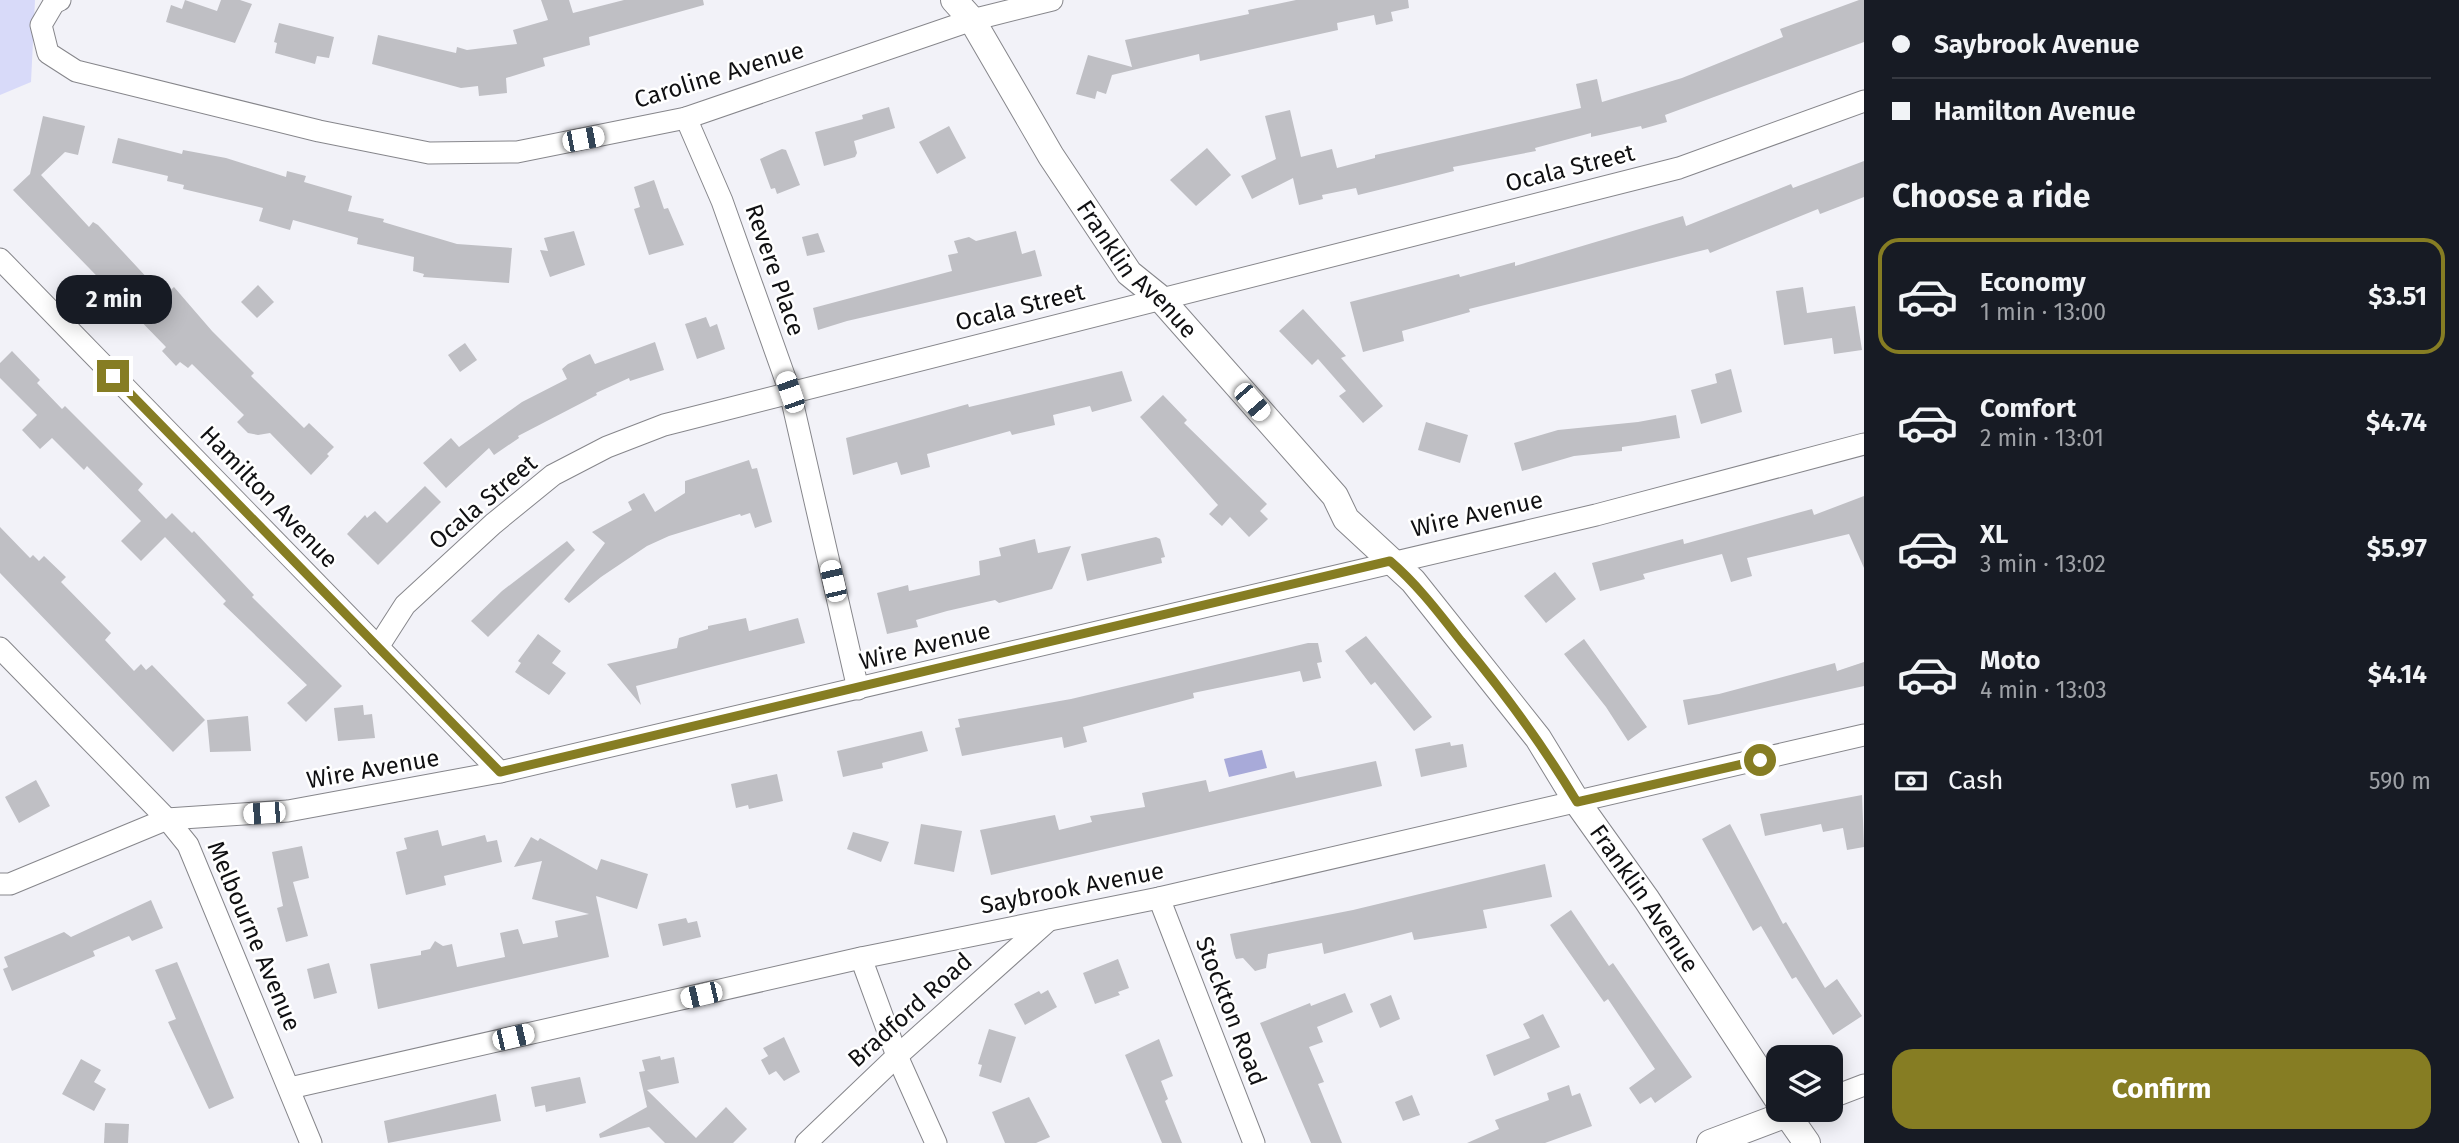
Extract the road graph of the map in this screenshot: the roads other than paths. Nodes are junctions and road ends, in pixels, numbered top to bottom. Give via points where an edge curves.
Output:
1 (60, 0) edge
2 (954, 0) edge
3 (1052, 0) edge
4 (969, 10) edge
5 (1864, 101) edge
6 (686, 118) junction
7 (0, 259) edge
8 (1160, 299) junction
9 (790, 392) junction
10 (1864, 444) edge
11 (1390, 561) junction
12 (378, 647) junction
13 (0, 648) edge
14 (858, 689) junction
15 (1864, 735) edge
16 (500, 772) junction
17 (1577, 802) junction
18 (167, 820) junction
19 (3, 887) edge
20 (1159, 898) junction
21 (1051, 918) junction
22 (861, 958) junction
23 (897, 1056) junction
24 (1766, 1077) edge
25 (1864, 1085) edge
26 (290, 1088) junction
27 (1843, 1093) edge
28 (1766, 1118) edge
29 (1795, 1122) edge
30 (311, 1143) edge
31 (806, 1143) edge
32 (936, 1143) edge
33 (1254, 1143) edge
34 (1710, 1143) edge
35 (1807, 1143) edge

1 - 6 street, Caroline Avenue via 41,25 48,53 76,71 429,153 517,152
2 - 4 street, Franklin Avenue
3 - 4 street, Caroline Avenue
4 - 6 street, Caroline Avenue
4 - 8 street, Franklin Avenue via 1051,156 1129,273
5 - 8 street, Ocala Street via 1679,168
6 - 9 street, Revere Place via 722,201
7 - 12 street, Hamilton Avenue
8 - 9 street, Ocala Street
8 - 11 street, Franklin Avenue via 1335,496 1361,510 1370,542
9 - 12 street, Ocala Street via 664,425 553,475 405,605
9 - 14 street, Revere Place
10 - 11 street, Wire Avenue via 1596,515
11 - 14 street, Wire Avenue
11 - 17 street, Franklin Avenue via 1413,581 1493,680 1538,738
12 - 16 street, Hamilton Avenue
13 - 18 street, Melbourne Avenue
14 - 16 street, Wire Avenue
15 - 17 street, Saybrook Avenue
16 - 18 street, Wire Avenue via 288,811
17 - 20 street, Saybrook Avenue
17 - 24 street, Franklin Avenue
18 - 19 street, Wire Avenue
18 - 26 street, Melbourne Avenue via 188,845
20 - 21 street, Saybrook Avenue
20 - 33 street, Stockton Road
21 - 22 street, Saybrook Avenue
21 - 23 street, Bradford Road
22 - 23 street
22 - 26 street, Saybrook Avenue
23 - 31 street, Bradford Road
23 - 32 street
25 - 27 street
26 - 30 street, Melbourne Avenue
28 - 34 street
29 - 35 street, Franklin Avenue

